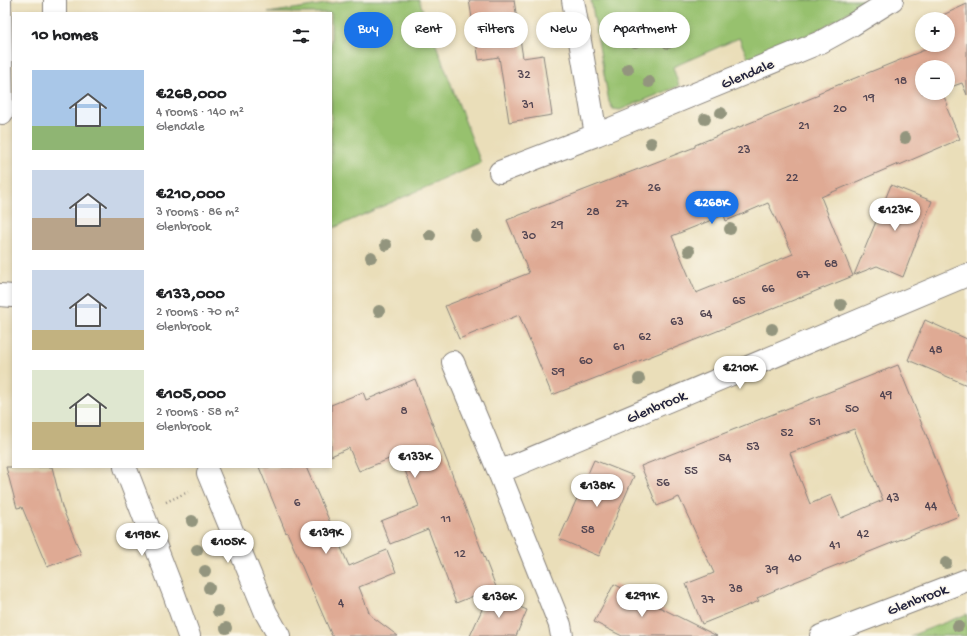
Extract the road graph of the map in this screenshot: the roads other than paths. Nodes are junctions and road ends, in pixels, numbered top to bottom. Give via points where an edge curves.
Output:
1 (0, 0) edge
2 (54, 0) edge
3 (573, 0) edge
4 (892, 0) edge
5 (55, 12) edge
6 (2, 113) dead end
7 (596, 135) junction
8 (500, 172) dead end
9 (967, 275) edge
10 (0, 295) edge
11 (12, 296) edge
12 (453, 362) dead end
13 (125, 468) edge
14 (499, 472) junction
15 (208, 473) dead end
16 (967, 580) edge
17 (189, 636) edge
18 (279, 636) edge
19 (562, 636) edge
20 (821, 636) edge

1 - 6 street
2 - 5 street
3 - 7 street
4 - 7 street, Glendale via 821,42
7 - 8 street, Glendale
9 - 14 street, Glenbrook
10 - 11 street
12 - 14 street
13 - 17 street
14 - 19 street via 560,625
15 - 18 street via 266,613
16 - 20 street, Glenbrook

